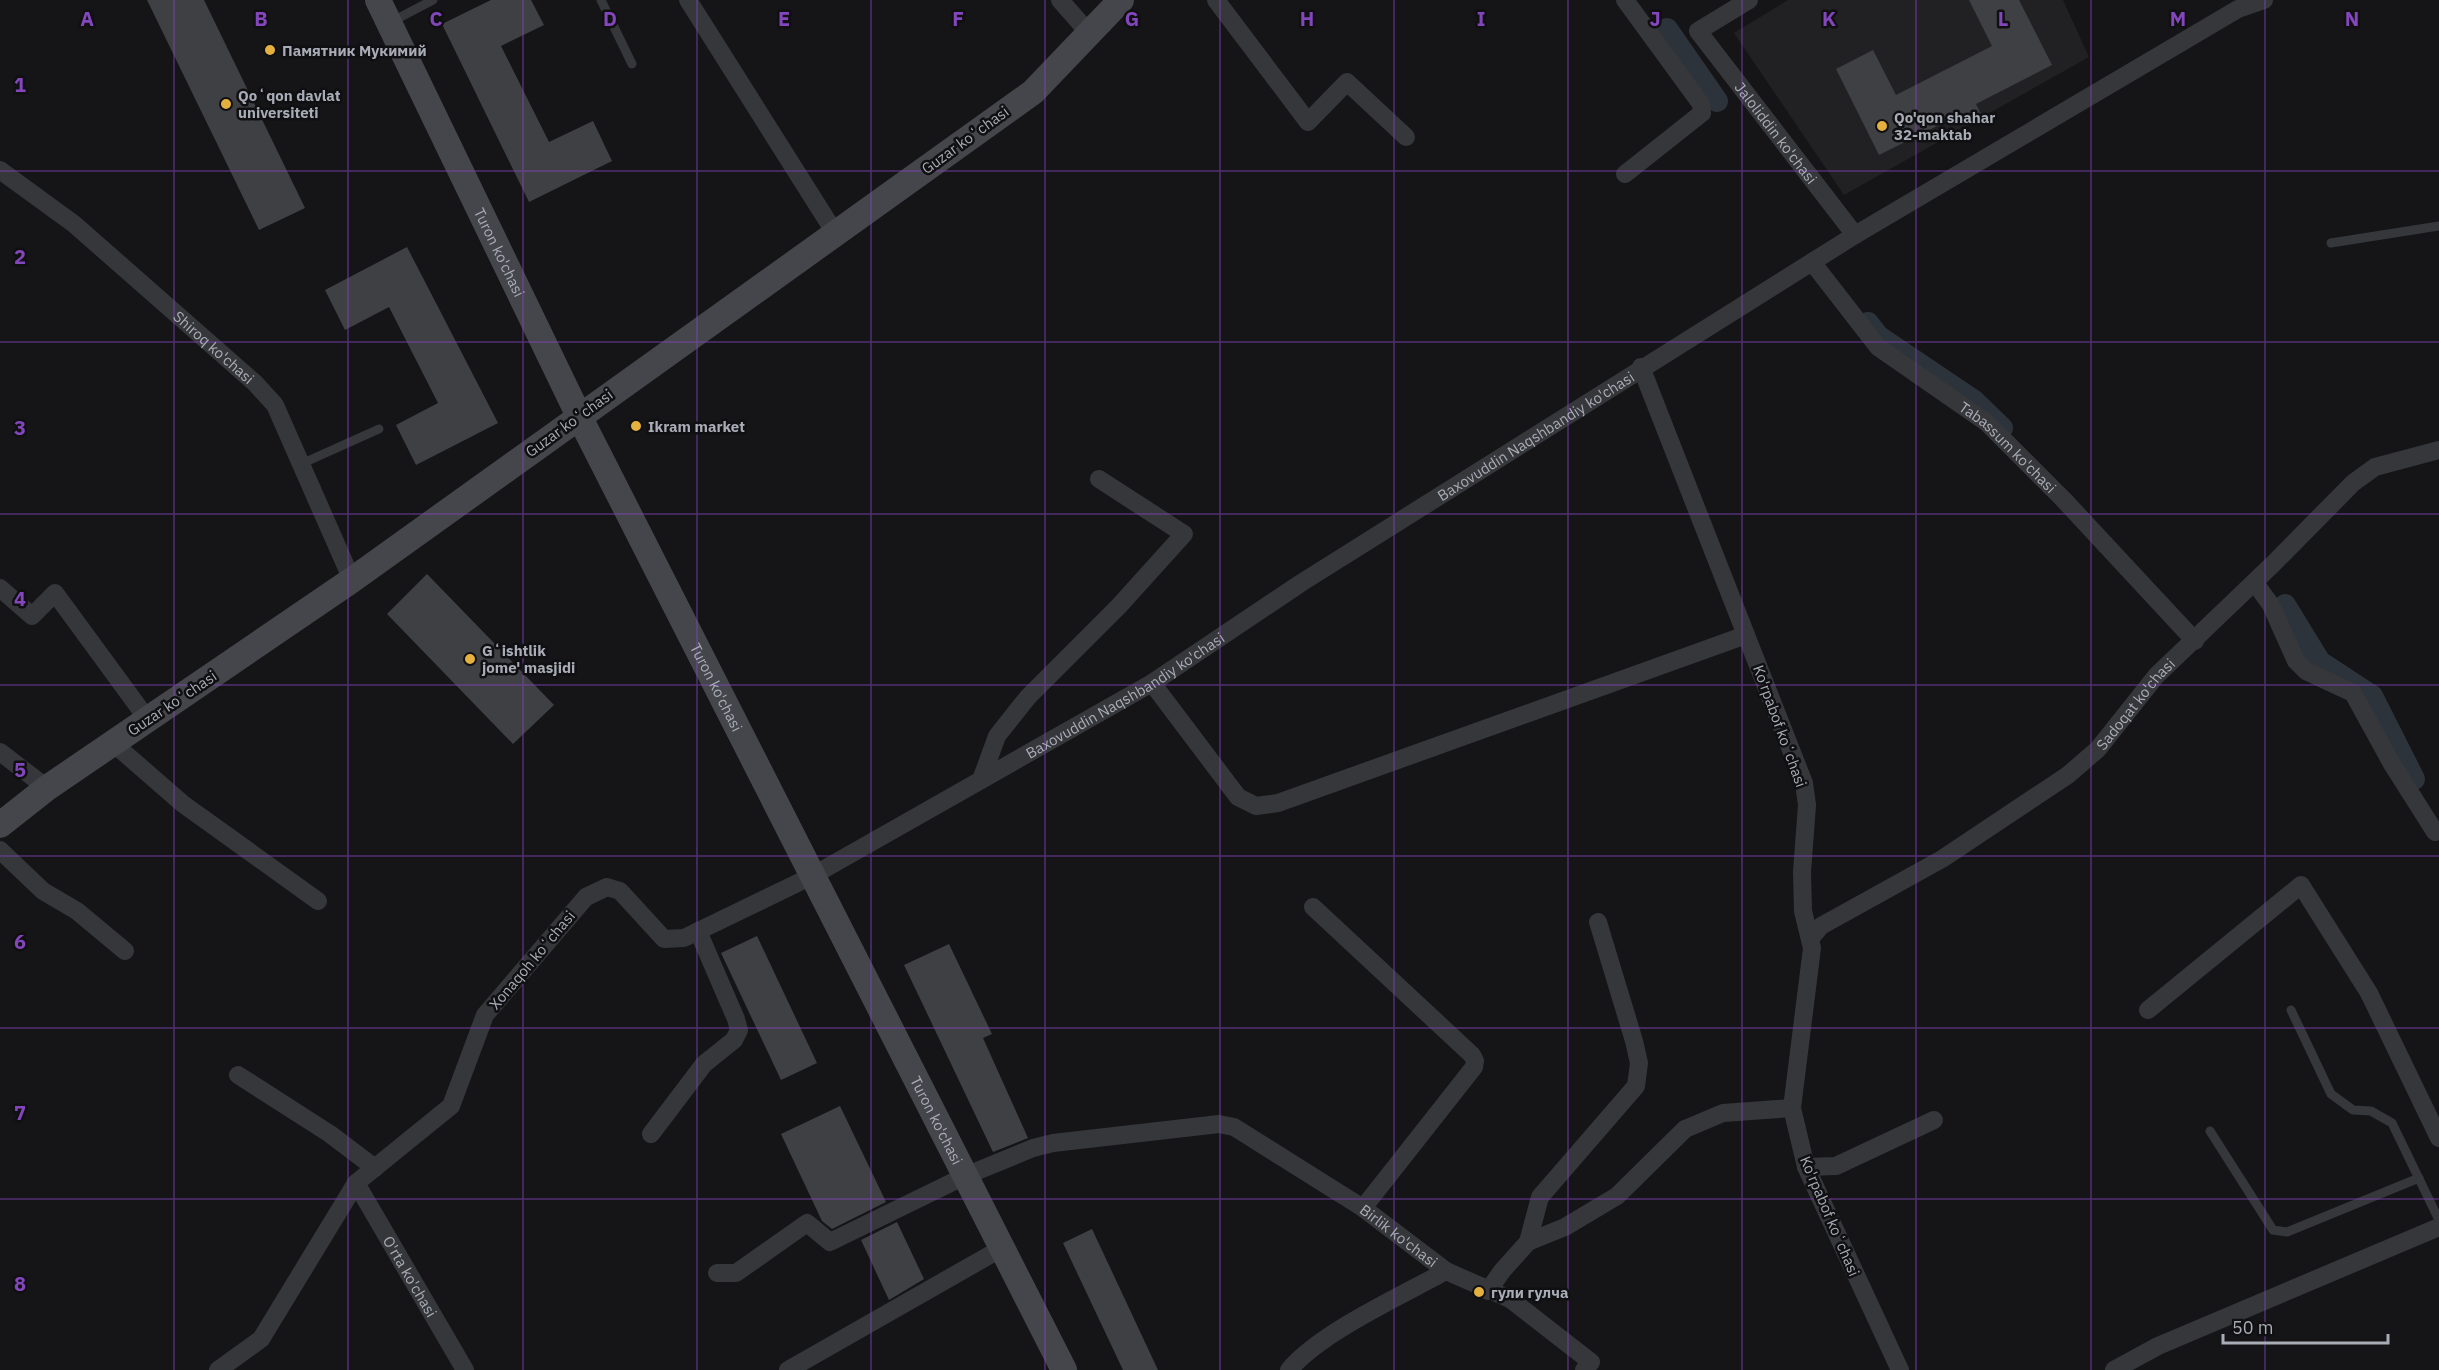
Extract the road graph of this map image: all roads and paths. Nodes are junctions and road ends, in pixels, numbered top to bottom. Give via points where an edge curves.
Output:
1 (378, 0) edge
2 (433, 0) edge
3 (601, 0) edge
4 (688, 0) edge
5 (1060, 0) edge
6 (1121, 0) edge
7 (1216, 0) edge
8 (1625, 0) edge
9 (1749, 0) edge
10 (2264, 0) edge
11 (389, 23) junction
12 (1089, 33) junction
13 (632, 64) dead end
14 (1406, 137) dead end
15 (0, 170) edge
16 (1625, 174) dead end
17 (2439, 226) edge
18 (835, 233) junction
19 (1855, 235) junction
20 (2331, 243) dead end
21 (1812, 262) junction
22 (1641, 367) junction
23 (579, 416) junction
24 (379, 429) dead end
25 (2439, 450) edge
26 (301, 464) junction
27 (1099, 478) dead end
28 (352, 580) junction
29 (2254, 583) junction
30 (0, 588) edge
31 (1746, 635) junction
32 (2195, 641) junction
33 (1152, 683) junction
34 (148, 720) junction
35 (113, 743) junction
36 (0, 752) edge
37 (981, 780) junction
38 (47, 788) junction
39 (0, 825) edge
40 (2435, 832) dead end
41 (0, 850) edge
42 (812, 876) junction
43 (318, 902) dead end
44 (1313, 907) dead end
45 (1598, 922) dead end
46 (698, 931) junction
47 (1810, 939) junction
48 (125, 951) dead end
49 (2148, 1010) dead end
50 (2291, 1010) dead end
51 (238, 1075) dead end
52 (1792, 1108) junction
53 (1934, 1120) dead end
54 (2210, 1131) dead end
55 (651, 1134) dead end
56 (2439, 1138) edge
57 (1806, 1167) junction
58 (375, 1168) junction
59 (965, 1176) junction
60 (2419, 1178) junction
61 (356, 1183) junction
62 (1363, 1208) junction
63 (2439, 1220) edge
64 (2439, 1227) edge
65 (1528, 1242) junction
66 (1002, 1248) junction
67 (1446, 1271) junction
68 (717, 1273) dead end
69 (1488, 1291) junction
70 (218, 1370) edge
71 (465, 1370) edge
72 (788, 1370) edge
73 (1064, 1370) edge
74 (1289, 1370) edge
75 (1584, 1370) edge
76 (1900, 1370) edge
77 (2114, 1370) edge

1 - 11 main road, Turon ko'chasi
2 - 11 lane
3 - 13 lane
4 - 18 street
5 - 12 street
6 - 12 main road, Guzar koʻchasi
7 - 14 street via 1308,122 1347,82
8 - 16 street via 1701,104 1702,113
9 - 19 street, Jaloliddin ko'chasi via 1698,31
10 - 19 street, Baxovuddin Naqshbandiy ko'chasi via 2238,9
11 - 23 main road, Turon ko'chasi
12 - 18 main road, Guzar koʻchasi via 1033,92
15 - 26 street, Shiroq ko'chasi via 74,224 255,383 275,405
17 - 20 lane
18 - 23 main road, Guzar koʻchasi
19 - 21 street, Baxovuddin Naqshbandiy ko'chasi
21 - 22 street, Baxovuddin Naqshbandiy ko'chasi
21 - 32 street, Tabassum ko'chasi via 1878,347 1986,422 2063,498
22 - 31 street, Ko'rpabof koʻchasi
22 - 33 street, Baxovuddin Naqshbandiy ko'chasi via 1300,583
23 - 28 main road, Guzar koʻchasi
23 - 42 main road, Turon ko'chasi
24 - 26 lane
25 - 29 street, Sadoqat ko'chasi via 2375,467 2353,483
26 - 28 street, Shiroq ko'chasi
27 - 37 street via 1184,534 1028,697 997,736
28 - 34 main road, Guzar koʻchasi
29 - 32 street, Sadoqat ko'chasi
29 - 40 street via 2271,605 2296,661 2306,671 2353,693
30 - 34 street via 32,616 55,593
31 - 33 street via 1278,803 1256,806 1238,797
31 - 47 street, Ko'rpabof koʻchasi via 1804,783 1803,912
32 - 47 street, Sadoqat ko'chasi via 2156,676 2098,749 2068,775 1942,859 1821,926
33 - 37 street, Baxovuddin Naqshbandiy ko'chasi
34 - 35 main road, Guzar koʻchasi
35 - 38 main road, Guzar koʻchasi
35 - 43 street via 183,804
36 - 38 street
37 - 42 street, Baxovuddin Naqshbandiy ko'chasi
38 - 39 main road, Guzar koʻchasi
41 - 48 street via 44,891 77,911
42 - 46 street, Xonaqoh koʻchasi
42 - 59 main road, Turon ko'chasi
44 - 62 street via 1475,1061
45 - 65 street via 1634,1041 1639,1063 1636,1086 1540,1197
46 - 55 street via 739,1030 734,1040 704,1064
46 - 58 street, Xonaqoh koʻchasi via 684,938 664,939 620,891 607,887 586,897 485,1015 451,1106
47 - 52 street, Ko'rpabof koʻchasi
49 - 56 street via 2301,885 2369,993
50 - 60 lane via 2331,1094 2353,1110 2371,1110 2392,1123
51 - 58 street
52 - 57 street, Ko'rpabof koʻchasi
52 - 65 street via 1723,1113 1685,1129 1617,1196 1565,1227
53 - 57 street via 1836,1166
54 - 60 lane via 2273,1230 2287,1232
57 - 76 street, Ko'rpabof koʻchasi
58 - 61 street, Xonaqoh koʻchasi
59 - 62 street, Birlik ko'chasi via 1053,1143 1219,1124 1234,1127
59 - 66 main road, Turon ko'chasi
59 - 68 street, Birlik ko'chasi via 830,1242 807,1223 736,1274
60 - 63 lane
61 - 70 street, Xonaqoh koʻchasi via 261,1339
61 - 71 street, O'rta ko'chasi
62 - 67 street, Birlik ko'chasi
64 - 77 street via 2158,1346
65 - 69 street
66 - 72 street
66 - 73 main road, Turon ko'chasi
67 - 69 street, Birlik ko'chasi
67 - 74 street via 1350,1323 1298,1359
69 - 75 street, Birlik ko'chasi via 1510,1299 1591,1362

